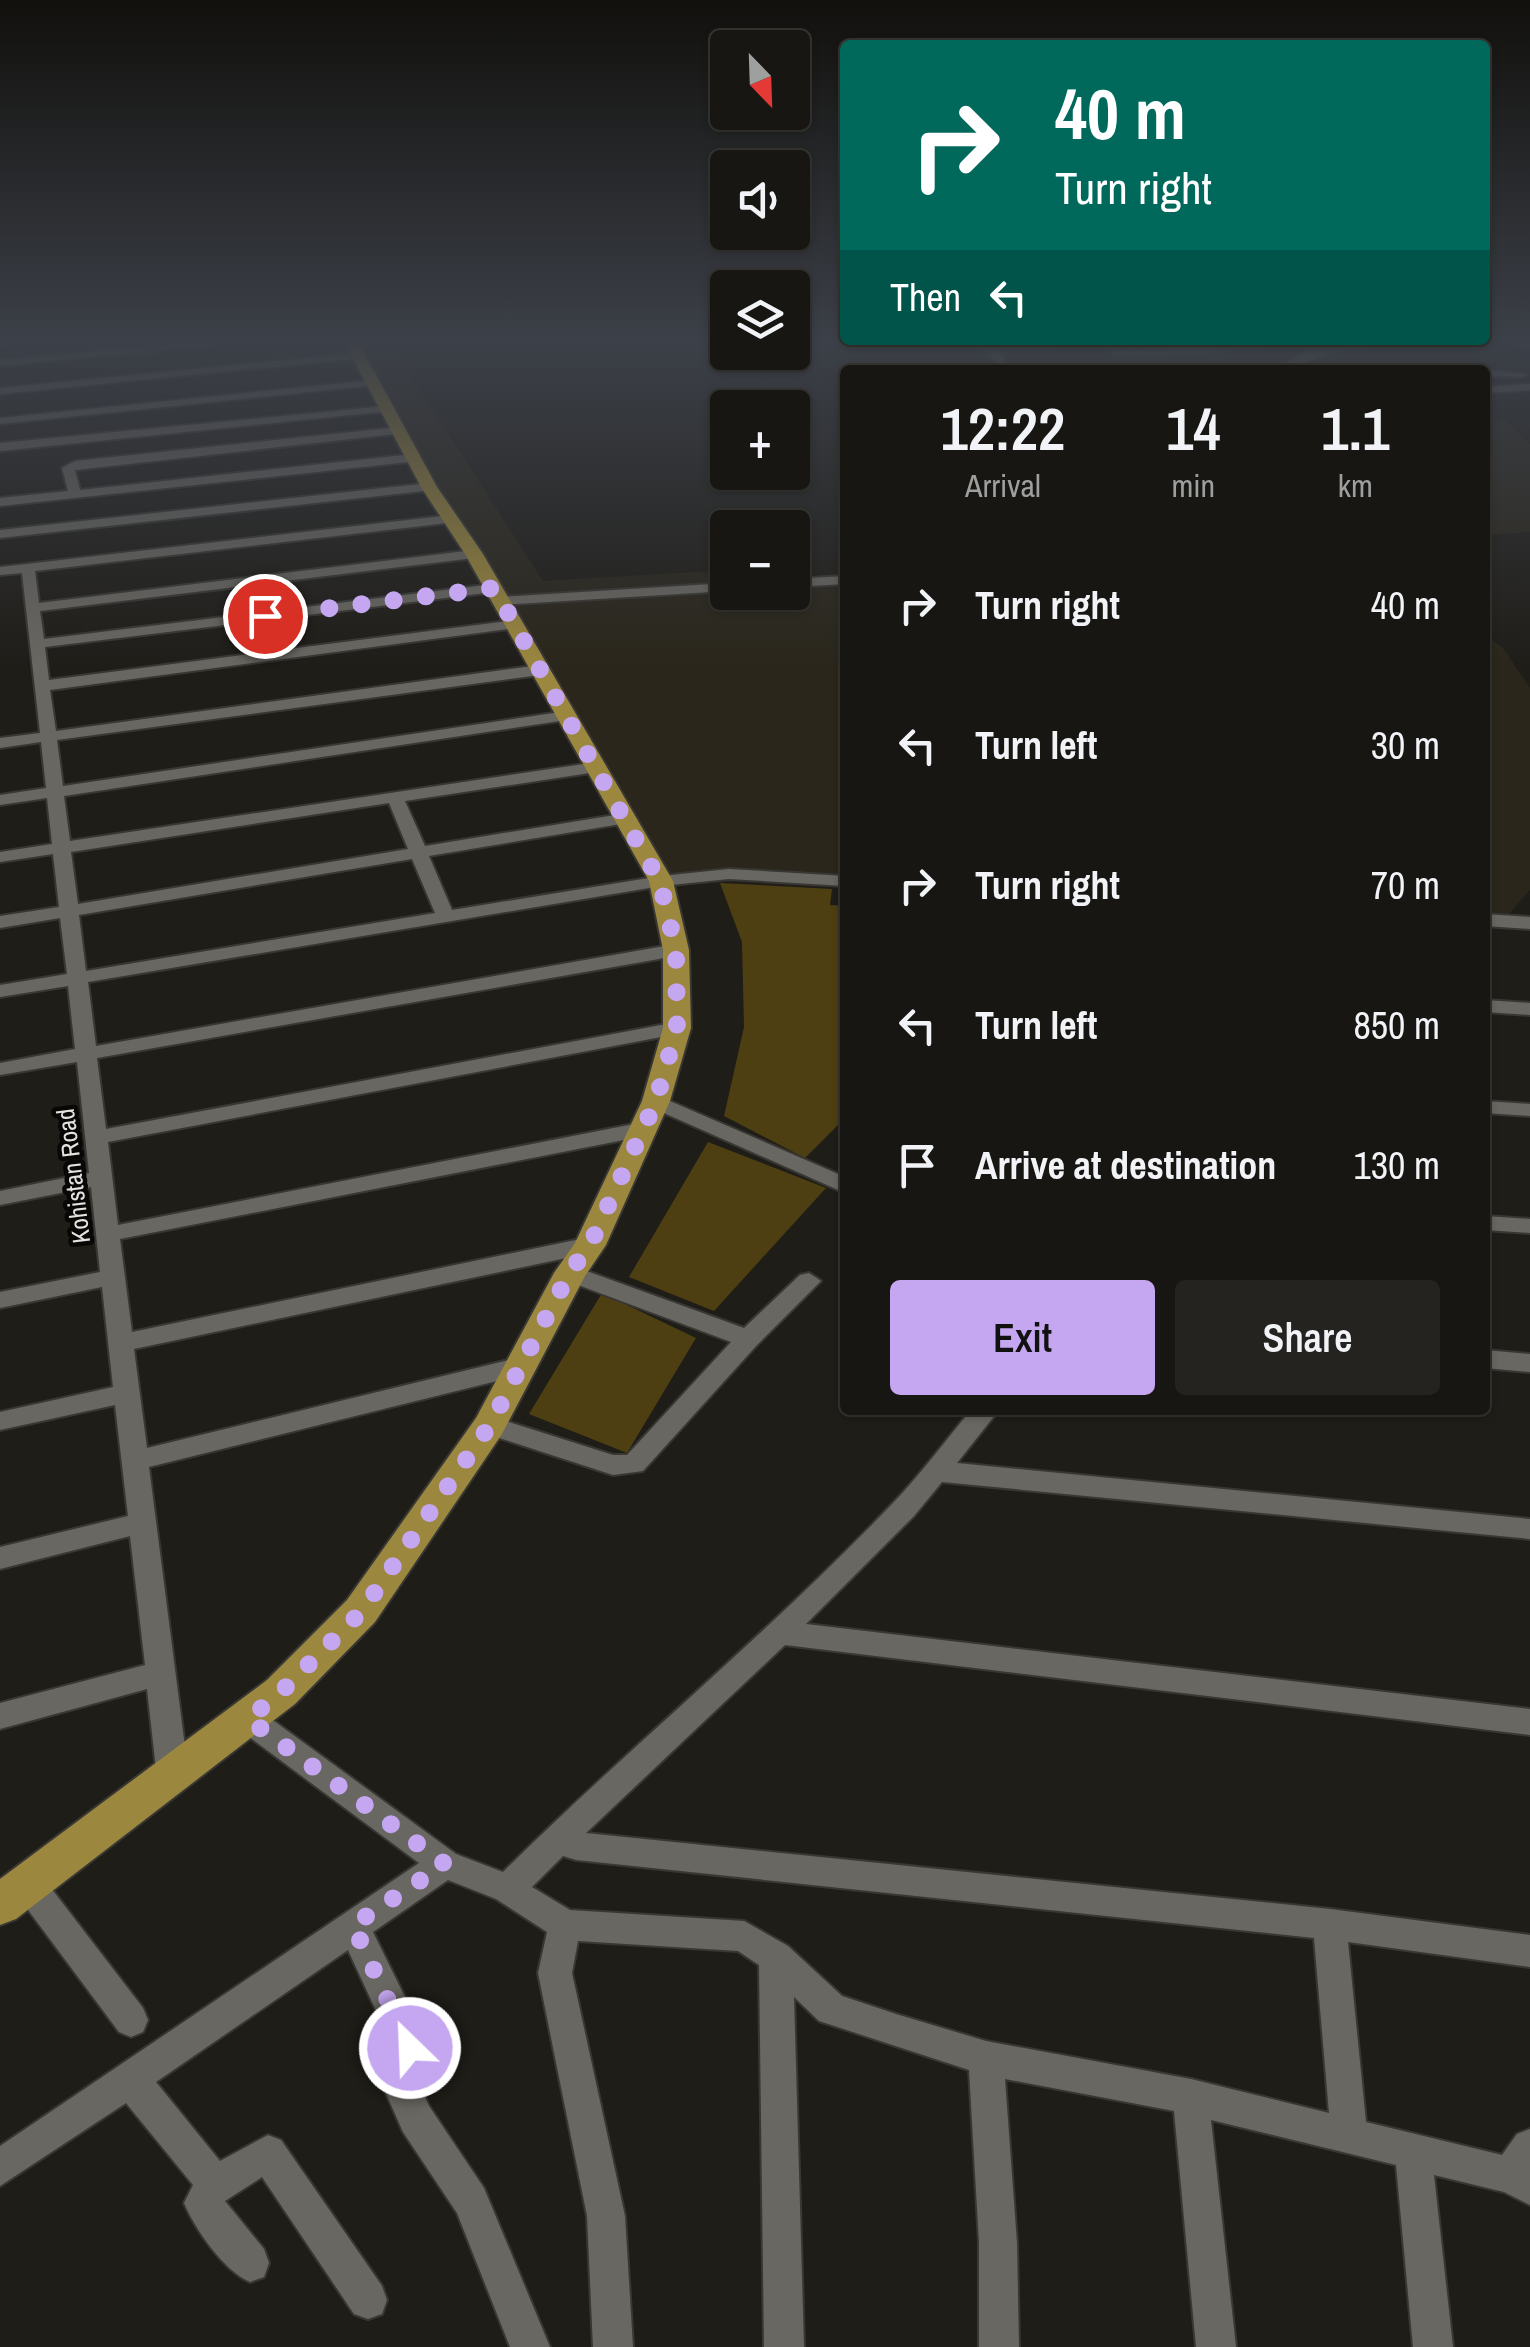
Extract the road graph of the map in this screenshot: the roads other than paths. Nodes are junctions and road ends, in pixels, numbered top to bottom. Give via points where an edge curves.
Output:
1 (233, 450) edge
2 (409, 450) edge
3 (414, 458) junction
4 (429, 487) junction
5 (74, 494) junction
6 (0, 502) edge
7 (452, 519) junction
8 (0, 534) edge
9 (474, 554) junction
10 (28, 568) junction
11 (0, 571) edge
12 (840, 580) edge
13 (810, 582) edge
14 (710, 588) edge
15 (497, 594) junction
16 (32, 608) junction
17 (514, 624) junction
18 (37, 644) junction
19 (540, 670) junction
20 (42, 686) junction
21 (567, 716) junction
22 (48, 736) junction
23 (0, 743) edge
24 (597, 768) junction
25 (54, 793) junction
26 (0, 800) edge
27 (396, 800) junction
28 (627, 818) junction
29 (61, 848) junction
30 (418, 854) junction
31 (0, 857) edge
32 (840, 881) edge
33 (660, 882) junction
34 (69, 911) junction
35 (446, 917) junction
36 (1490, 920) edge
37 (0, 922) edge
38 (1530, 923) edge
39 (676, 950) junction
40 (77, 978) junction
41 (0, 991) edge
42 (1490, 1006) edge
43 (1530, 1009) edge
44 (677, 1028) junction
45 (86, 1054) junction
46 (0, 1070) edge
47 (1490, 1108) edge
48 (1530, 1110) edge
49 (650, 1115) junction
50 (96, 1138) junction
51 (101, 1178) junction
52 (840, 1184) edge
53 (0, 1198) edge
54 (1490, 1223) edge
55 (1530, 1226) edge
56 (108, 1234) junction
57 (580, 1259) junction
58 (113, 1276) junction
59 (809, 1281) dead end
60 (0, 1300) edge
61 (748, 1339) junction
62 (122, 1343) junction
63 (1490, 1359) edge
64 (1530, 1363) edge
65 (521, 1366) junction
66 (127, 1393) junction
67 (982, 1415) edge
68 (0, 1421) edge
69 (490, 1425) junction
70 (135, 1461) junction
71 (934, 1471) junction
72 (142, 1523) junction
73 (1530, 1529) edge
74 (0, 1558) edge
75 (779, 1633) junction
76 (158, 1674) junction
77 (0, 1716) edge
78 (248, 1719) junction
79 (1530, 1722) edge
80 (173, 1778) junction
81 (558, 1840) junction
82 (445, 1864) junction
83 (29, 1884) junction
84 (508, 1889) junction
85 (0, 1906) edge
86 (1330, 1924) junction
87 (353, 1925) junction
88 (565, 1925) junction
89 (1530, 1951) edge
90 (776, 1958) junction
91 (131, 2020) dead end
92 (986, 2058) junction
93 (130, 2078) junction
94 (1191, 2096) junction
95 (1349, 2134) junction
96 (1414, 2150) junction
97 (0, 2168) edge
98 (1523, 2169) edge
99 (215, 2184) junction
100 (250, 2263) dead end
101 (368, 2300) dead end
102 (530, 2347) edge
103 (613, 2347) edge
104 (784, 2347) edge
105 (999, 2347) edge
106 (1216, 2347) edge
107 (1433, 2347) edge

1 - 5 street via 68,468
2 - 3 main road
3 - 4 main road
3 - 5 street
4 - 7 main road
4 - 8 street
5 - 6 street
7 - 9 main road
7 - 10 street
9 - 15 main road
9 - 16 street
10 - 11 street
10 - 16 street, Kohistan Road
12 - 13 street
14 - 15 street
15 - 17 main road
15 - 18 street
16 - 18 street, Kohistan Road
17 - 19 main road
17 - 20 street
18 - 20 street, Kohistan Road
19 - 21 main road
19 - 22 street
20 - 22 street, Kohistan Road
21 - 24 main road
21 - 25 street
22 - 23 street
22 - 25 street, Kohistan Road
24 - 27 street
24 - 28 main road
25 - 26 street
25 - 29 street, Kohistan Road
27 - 29 street
27 - 30 street
28 - 30 street
28 - 33 main road
29 - 31 street
29 - 34 street, Kohistan Road
30 - 34 street
30 - 35 street
32 - 33 street via 729,874
33 - 35 street
33 - 39 main road
34 - 37 street
34 - 40 street, Kohistan Road
35 - 40 street
36 - 38 street
39 - 44 main road
39 - 45 street
40 - 41 street
40 - 45 street, Kohistan Road
42 - 43 street
44 - 49 main road
44 - 50 street
45 - 46 street
45 - 50 street, Kohistan Road
47 - 48 street
49 - 52 street
49 - 56 street
49 - 57 main road
50 - 51 street, Kohistan Road
51 - 53 street
51 - 56 street, Kohistan Road
54 - 55 street
56 - 58 street, Kohistan Road
57 - 61 street
57 - 62 street
57 - 65 main road
58 - 60 street
58 - 62 street, Kohistan Road
59 - 61 street
61 - 69 street via 634,1464 613,1466
62 - 66 street, Kohistan Road
63 - 64 street
65 - 69 main road
65 - 70 street
66 - 68 street
66 - 70 street, Kohistan Road
67 - 71 street
69 - 78 main road via 362,1611
70 - 72 street, Kohistan Road
71 - 73 street
71 - 75 street
72 - 74 street
72 - 76 street, Kohistan Road
75 - 79 street
75 - 81 street
76 - 77 street
76 - 80 street, Kohistan Road
78 - 80 main road
78 - 82 street
80 - 83 main road
81 - 84 street
81 - 86 street
82 - 84 street
82 - 87 street
83 - 85 main road
83 - 91 street
84 - 88 street
86 - 89 street
86 - 95 street
87 - 93 street
87 - 102 street via 410,2044 392,2066 416,2120 471,2201
88 - 90 street via 744,1936
88 - 103 street via 555,1973 606,2216
90 - 92 street via 831,2009
90 - 104 street
92 - 94 street
92 - 105 street
93 - 97 street
93 - 99 street
94 - 95 street
94 - 106 street
95 - 96 street
96 - 98 street
96 - 107 street
99 - 100 street via 203,2203
99 - 101 street via 261,2154 273,2156

